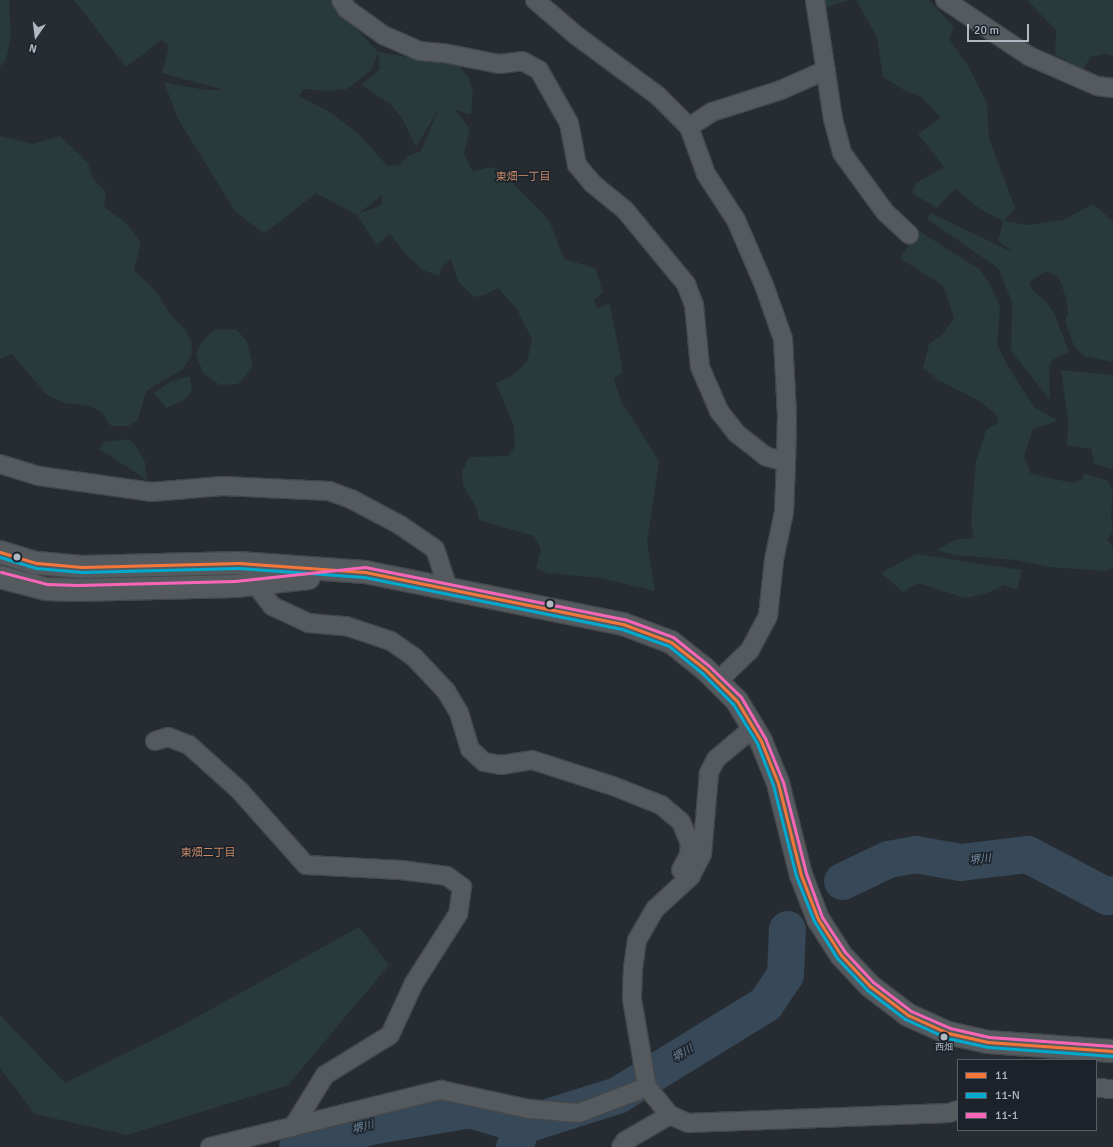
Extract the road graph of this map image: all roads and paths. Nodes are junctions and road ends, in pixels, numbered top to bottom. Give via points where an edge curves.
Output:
1 (341, 0) edge
2 (535, 0) edge
3 (815, 0) edge
4 (945, 0) edge
5 (826, 70) junction
6 (1113, 88) edge
7 (689, 127) junction
8 (909, 234) dead end
9 (786, 462) junction
10 (0, 464) edge
11 (0, 552) edge
12 (365, 572) junction
13 (0, 577) edge
14 (255, 584) junction
15 (448, 588) junction
16 (718, 681) junction
17 (753, 728) junction
18 (155, 741) dead end
19 (669, 896) junction
20 (1113, 1051) edge
21 (646, 1087) junction
22 (1097, 1088) edge
23 (1113, 1089) edge
24 (957, 1110) edge
25 (670, 1115) junction
26 (293, 1127) junction
27 (210, 1147) edge
28 (621, 1147) edge

1 - 9 street via 347,9 382,35 420,51 499,64 522,61 539,70 569,123 577,165 593,184 625,210 686,284 694,305 700,367 719,411 736,433 765,456
2 - 7 street via 577,36 658,96
3 - 5 street
4 - 6 street via 1029,56 1097,86
5 - 7 street via 781,90 712,112
5 - 8 street via 833,119 842,153 885,212
7 - 9 street via 706,174 736,220 783,339 787,416
9 - 16 street via 784,512 774,560 768,616 750,650
10 - 15 street via 39,476 151,492 223,486 329,491 351,499 400,525 435,549
11 - 12 street via 37,563 82,567 239,563
12 - 14 street
12 - 15 street
13 - 14 street via 46,588 78,590
14 - 19 street via 272,606 308,623 346,626 391,641 414,657 446,691 459,713 470,749 484,762 502,765 532,760 614,786 661,805 681,822 690,843 689,855 683,867 666,890
15 - 16 street via 622,624 671,642
16 - 17 street via 737,701
17 - 19 street via 716,759 709,773 702,854 691,876
17 - 20 street via 778,783 801,875 818,918 841,955 870,986 908,1015 948,1032 988,1042
18 - 26 street via 168,737 189,745 240,791 306,865 401,870 447,876 462,887 458,914 414,983 390,1035 325,1075
19 - 21 street via 655,909 637,940 633,967 632,999
21 - 25 street
21 - 26 street via 579,1113 529,1109 441,1090
22 - 23 street
24 - 25 street via 949,1114 688,1123
25 - 28 street via 625,1141
26 - 27 street

